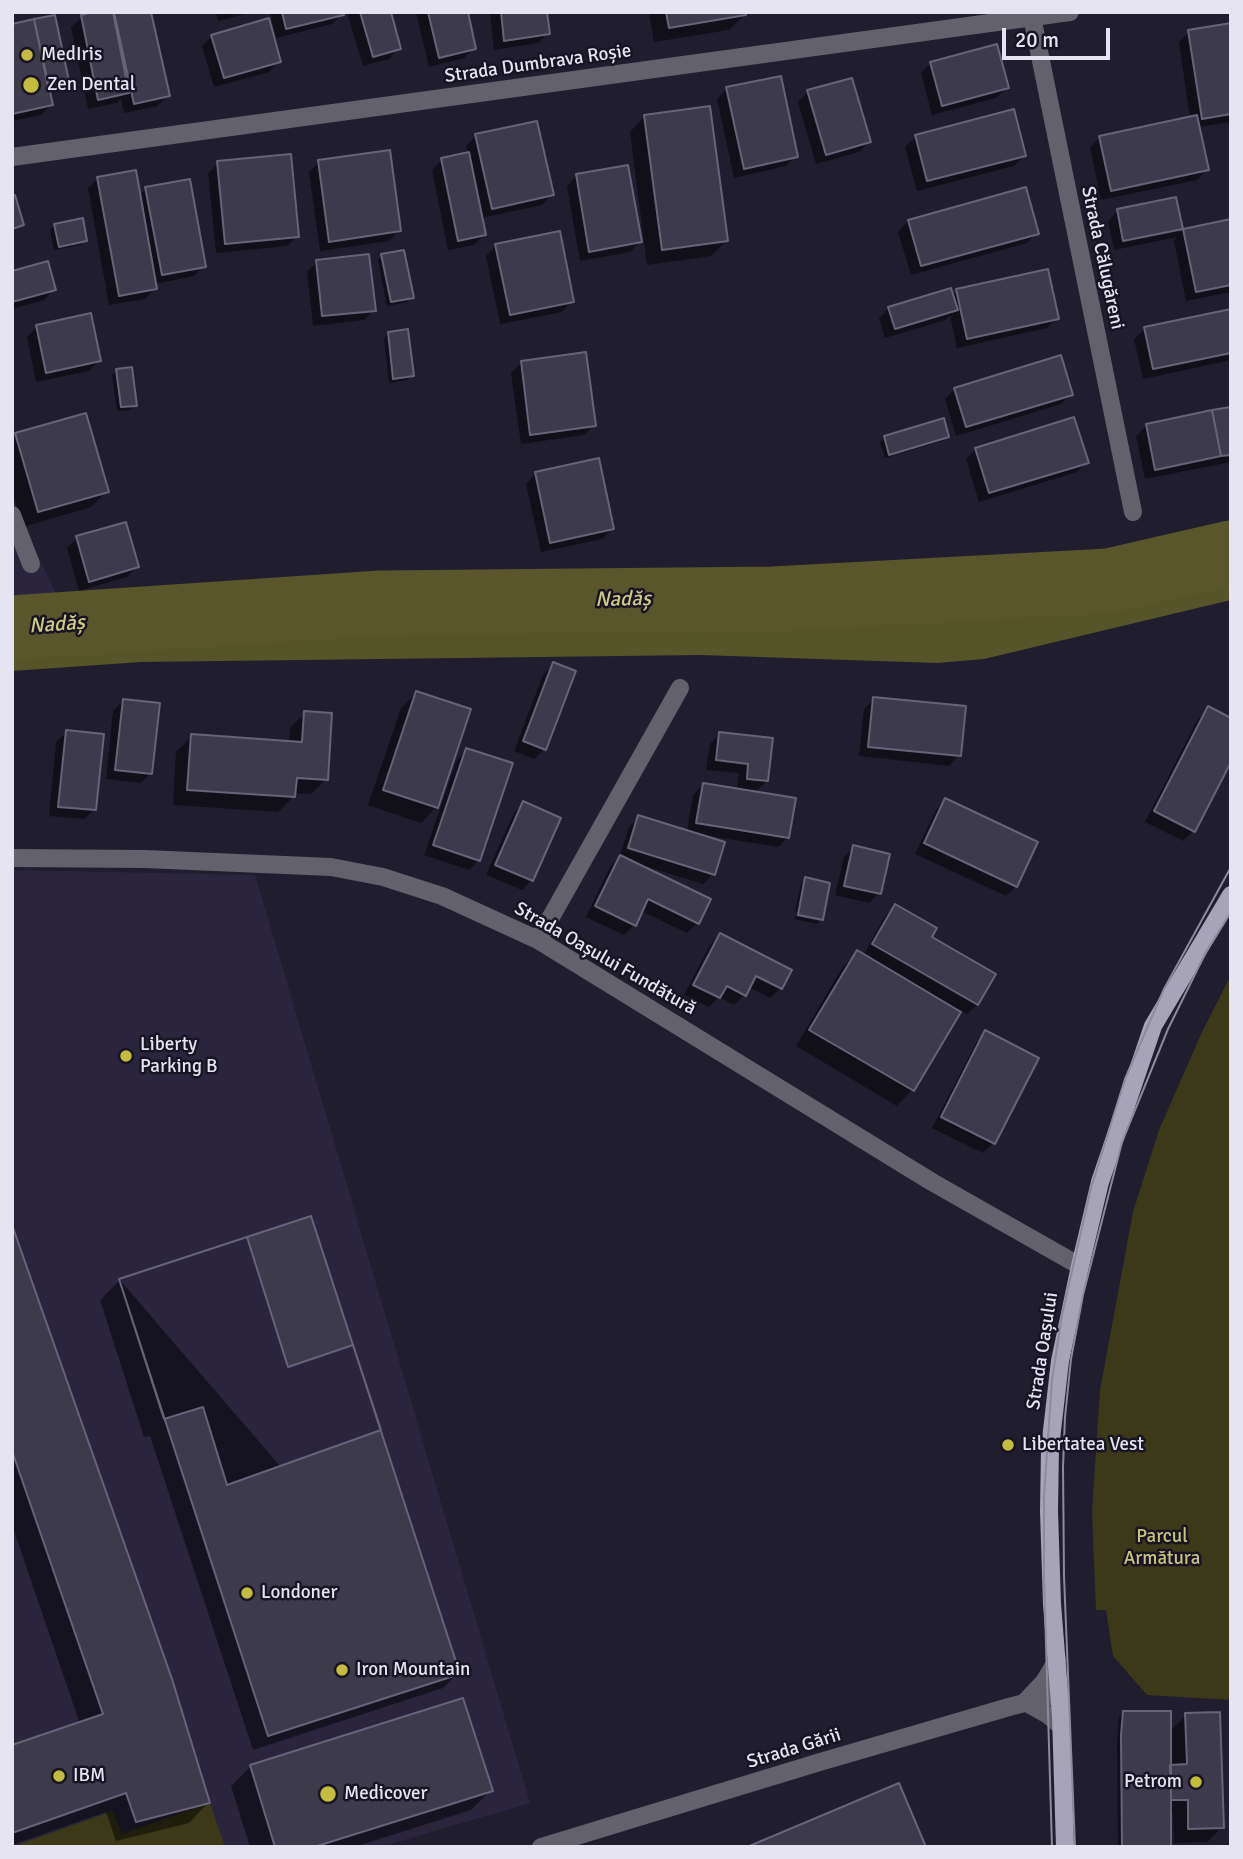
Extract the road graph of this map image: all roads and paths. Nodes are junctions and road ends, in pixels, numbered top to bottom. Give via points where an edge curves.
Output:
1 (1070, 12) edge
2 (1031, 15) edge
3 (12, 157) edge
4 (1133, 512) dead end
5 (12, 515) edge
6 (31, 564) dead end
7 (680, 688) dead end
8 (12, 858) edge
9 (1231, 895) edge
10 (538, 940) junction
11 (1080, 1266) junction
12 (1057, 1660) junction
13 (1059, 1694) junction
14 (1026, 1702) junction
15 (1062, 1727) junction
16 (541, 1847) edge
17 (1065, 1847) edge

1 - 2 street, Strada Dumbrava Roșie
2 - 3 street, Strada Dumbrava Roșie
2 - 4 street, Strada Călugăreni
5 - 6 street
7 - 10 street
8 - 10 street, Strada Oașului Fundătură via 331,867 442,896
9 - 11 main road, Strada Oașului via 1153,1026 1100,1182
10 - 11 street, Strada Oașului Fundătură via 932,1182
11 - 12 main road, Strada Oașului via 1060,1361 1050,1448 1050,1555
12 - 13 main road, Strada Oașului
12 - 14 street
13 - 14 street, Strada Gării
13 - 15 main road, Strada Oașului
14 - 15 street
14 - 16 street, Strada Gării
15 - 17 main road, Strada Oașului

